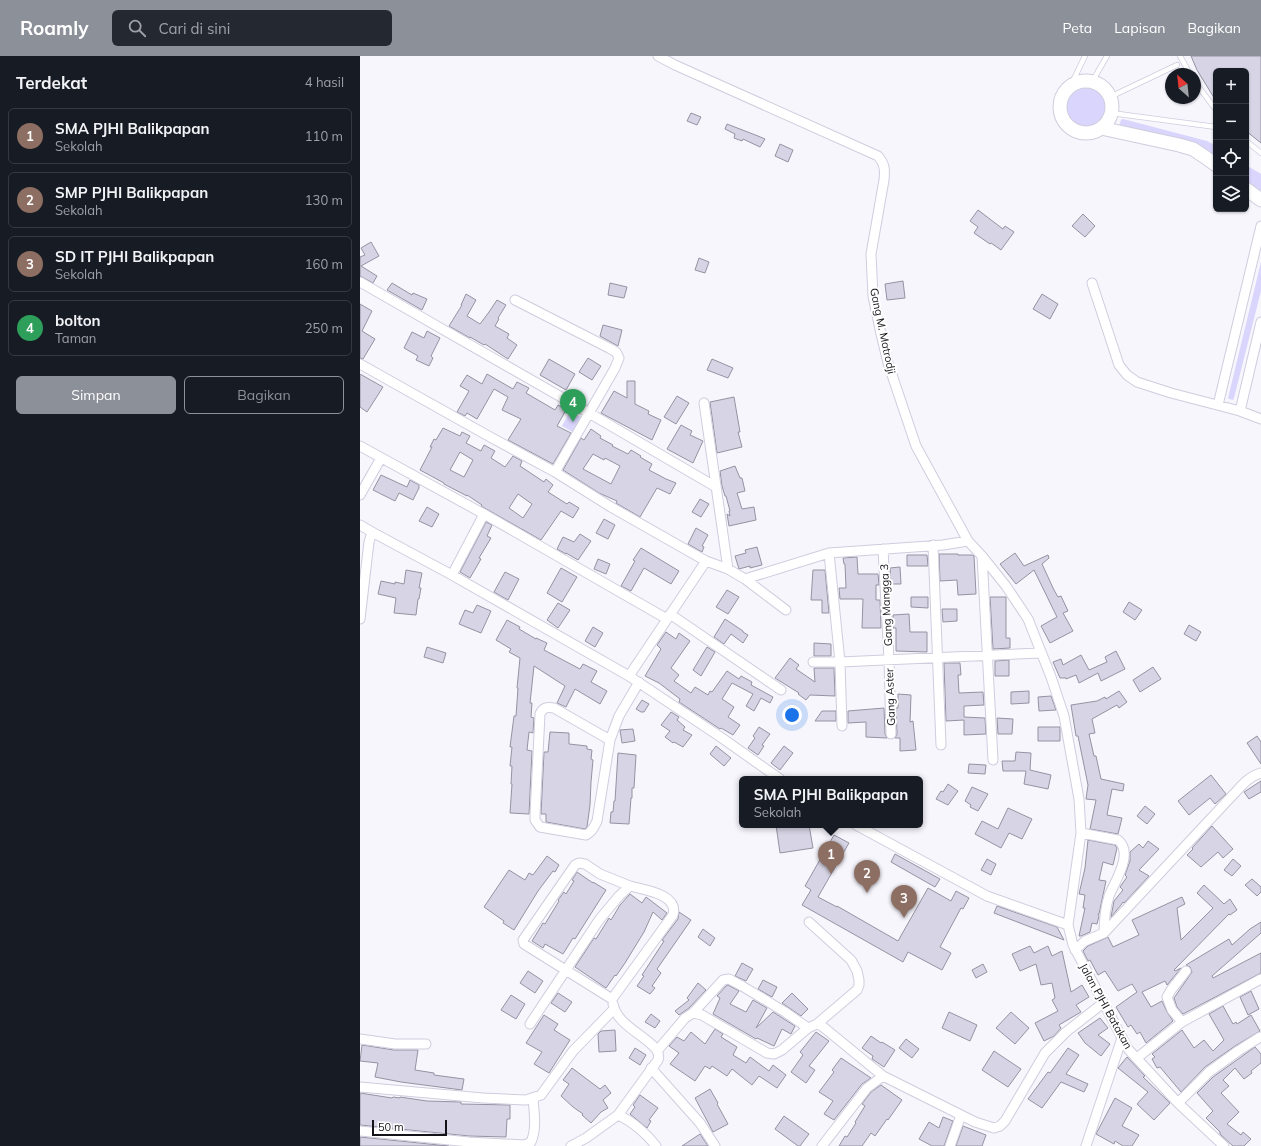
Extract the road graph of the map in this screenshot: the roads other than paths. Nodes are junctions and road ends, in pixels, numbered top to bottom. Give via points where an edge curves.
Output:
1 (658, 56) edge
2 (1085, 56) edge
3 (1107, 56) edge
4 (1180, 56) edge
5 (1177, 65) dead end
6 (1187, 68) edge
7 (1092, 82) junction
8 (1072, 85) junction
9 (1201, 90) edge
10 (1110, 97) junction
11 (1213, 106) edge
12 (1111, 113) junction
13 (1213, 127) edge
14 (1101, 128) junction
15 (1249, 143) edge
16 (1261, 153) edge
17 (1213, 163) edge
18 (1249, 191) edge
19 (1261, 200) edge
20 (1261, 226) edge
21 (360, 282) edge
22 (1092, 283) dead end
23 (516, 300) dead end
24 (1261, 322) edge
25 (360, 364) edge
26 (704, 403) dead end
27 (1218, 405) junction
28 (1240, 411) junction
29 (589, 413) junction
30 (1261, 419) edge
31 (360, 446) edge
32 (381, 458) junction
33 (555, 472) junction
34 (716, 486) junction
35 (360, 495) edge
36 (484, 514) junction
37 (360, 525) edge
38 (372, 532) junction
39 (968, 542) junction
40 (933, 545) junction
41 (883, 549) junction
42 (829, 553) junction
43 (982, 556) junction
44 (706, 561) junction
45 (728, 569) junction
46 (452, 575) junction
47 (746, 578) junction
48 (786, 610) dead end
49 (668, 616) junction
50 (360, 618) edge
51 (1041, 653) junction
52 (987, 656) junction
53 (938, 658) junction
54 (889, 660) junction
55 (813, 662) dead end
56 (840, 662) junction
57 (629, 676) junction
58 (639, 682) junction
59 (781, 690) dead end
60 (842, 726) dead end
61 (891, 734) dead end
62 (610, 740) junction
63 (941, 745) dead end
64 (993, 760) dead end
65 (1261, 773) edge
66 (776, 776) edge
67 (862, 828) edge
68 (1081, 833) junction
69 (630, 886) junction
70 (809, 922) dead end
71 (1068, 925) junction
72 (1104, 933) junction
73 (1075, 950) junction
74 (566, 970) junction
75 (1186, 970) dead end
76 (1261, 979) edge
77 (612, 998) junction
78 (1103, 1003) junction
79 (614, 1009) junction
80 (693, 1013) junction
81 (1182, 1022) junction
82 (530, 1024) dead end
83 (817, 1024) junction
84 (808, 1028) junction
85 (1260, 1037) edge
86 (1122, 1038) junction
87 (360, 1040) edge
88 (426, 1044) dead end
89 (360, 1049) edge
90 (657, 1051) junction
91 (1137, 1058) junction
92 (651, 1068) junction
93 (883, 1076) junction
94 (360, 1088) edge
95 (533, 1098) junction
96 (1178, 1103) junction
97 (618, 1115) junction
98 (960, 1115) junction
99 (360, 1131) edge
100 (571, 1146) edge
101 (656, 1146) edge
102 (715, 1146) edge
103 (822, 1146) edge
104 (950, 1146) edge
105 (1086, 1146) edge
106 (1224, 1146) edge

1 - 39 street, Gang M. Matrodji via 882,160 885,168 884,180 871,254 873,296 888,363 916,446
2 - 8 lane
3 - 7 lane
4 - 6 lane
5 - 10 lane
7 - 8 street via 1078,82
7 - 10 street via 1100,85
8 - 14 street via 1066,90 1060,104 1063,120 1079,132 1093,132
9 - 11 lane
10 - 12 street
12 - 13 lane
12 - 14 street
14 - 17 street via 1193,149
15 - 16 lane
18 - 19 street
20 - 27 street
21 - 29 street
22 - 27 street via 1119,365 1127,375 1137,382
23 - 29 street via 616,352 619,358 615,368
24 - 28 street
25 - 33 street
26 - 34 street
27 - 28 street
28 - 30 street
29 - 33 street
29 - 34 street
31 - 32 street
32 - 35 street
32 - 36 street
33 - 44 street
34 - 45 street
36 - 46 street
36 - 49 street
37 - 38 street
38 - 46 street
38 - 50 street
39 - 40 street
39 - 43 street
40 - 41 street
40 - 53 street
41 - 42 street
41 - 54 street, Gang Mangga 3
42 - 47 street
42 - 56 street
43 - 51 street via 1028,619
43 - 52 street
44 - 45 street
44 - 49 street
45 - 47 street
46 - 57 street
47 - 48 street
49 - 57 street
49 - 59 street
51 - 52 street
51 - 68 street via 1064,716 1079,799
52 - 53 street
52 - 64 street
53 - 54 street
53 - 63 street
54 - 56 street
54 - 61 street, Gang Aster
55 - 56 street
56 - 60 street
57 - 58 street
58 - 62 street via 619,716
58 - 66 street
62 - 62 street via 554,708 546,707 542,710 535,815 540,827 590,834 597,821
65 - 72 street via 1248,779
67 - 71 street via 987,896
68 - 71 street
68 - 72 street via 1118,840 1124,848 1119,876 1109,896 1104,918
69 - 74 street via 599,920
69 - 74 street via 600,874 585,864 575,865 523,940 524,944
69 - 77 street via 661,894 673,905 674,910 673,915
70 - 83 street via 851,960 859,980 857,990
71 - 73 street, Jalan PJHI Batakan
72 - 73 street via 1085,941
73 - 78 street, Jalan PJHI Batakan
74 - 77 street
74 - 82 street
75 - 81 street via 1167,997 1172,1010
76 - 81 street
77 - 79 street
78 - 86 street, Jalan PJHI Batakan
78 - 98 street via 1066,1032 1045,1053 1000,1126 994,1128
79 - 90 street via 622,1021 645,1038
79 - 95 street via 573,1051 541,1095
80 - 84 street via 702,1015 774,1054
80 - 84 street via 723,980 729,980
80 - 90 street via 685,1018
81 - 91 street
83 - 84 street
83 - 93 street
85 - 96 street via 1209,1072
86 - 91 street, Jalan PJHI Batakan
86 - 105 street
87 - 88 street
87 - 89 street
90 - 92 street via 658,1060
91 - 96 street, Jalan PJHI Batakan
92 - 97 street
92 - 102 street via 700,1123
93 - 98 street
93 - 103 street via 867,1088
94 - 95 street via 483,1098
95 - 99 street via 534,1133 532,1142 525,1146
96 - 106 street, Jalan PJHI Batakan
97 - 100 street
97 - 101 street via 640,1130
98 - 104 street

